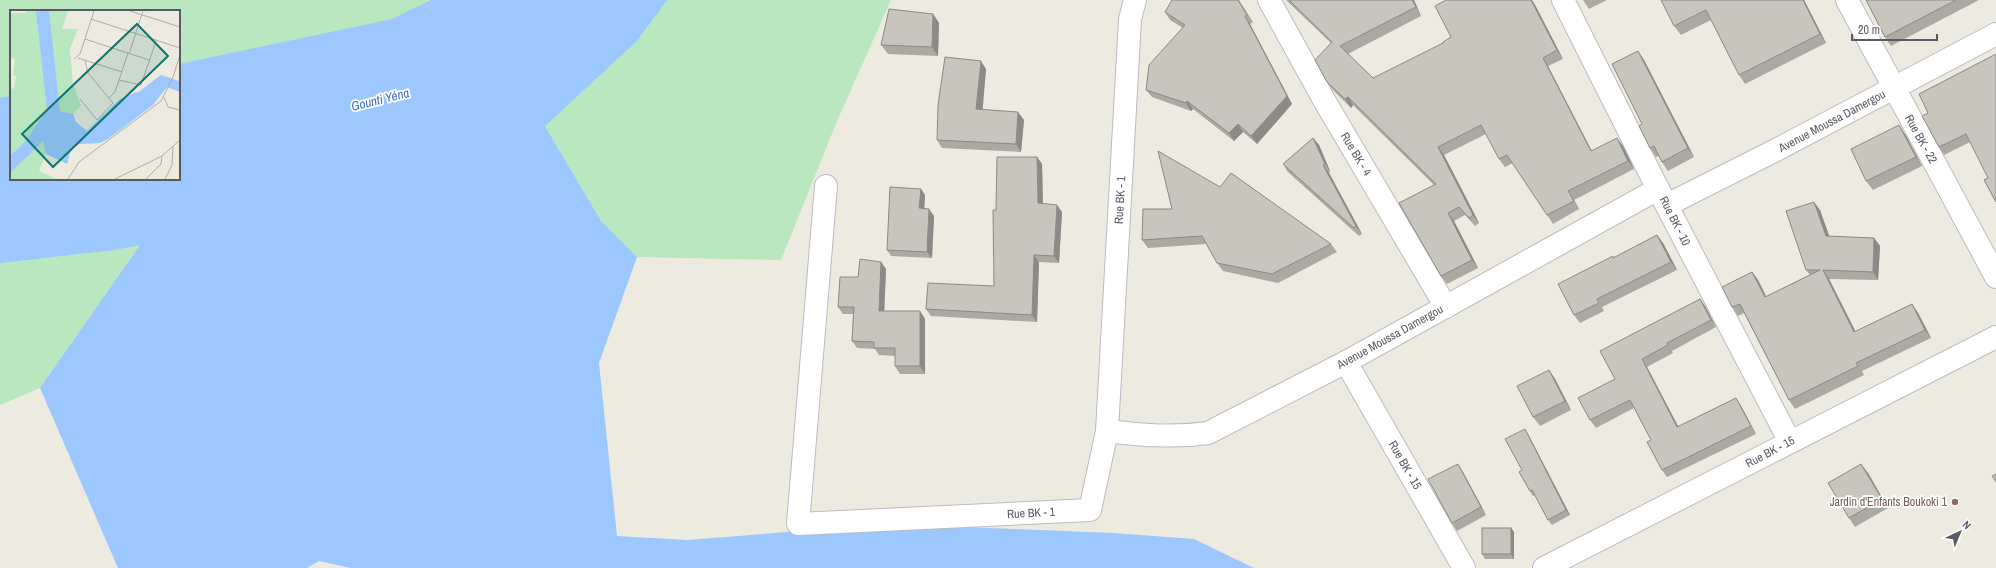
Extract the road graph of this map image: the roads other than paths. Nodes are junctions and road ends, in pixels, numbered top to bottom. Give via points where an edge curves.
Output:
1 (1135, 0) edge
2 (1269, 0) edge
3 (1563, 0) edge
4 (1847, 0) edge
5 (1996, 34) edge
6 (1893, 88) junction
7 (826, 186) dead end
8 (1662, 197) junction
9 (1996, 277) edge
10 (1446, 307) junction
11 (1996, 337) edge
12 (1346, 362) junction
13 (1107, 431) junction
14 (1790, 442) junction
15 (1464, 568) edge
16 (1544, 568) edge

1 - 13 street, Rue BK - 1 via 1130,19
2 - 10 street, Rue BK - 4 via 1324,100
3 - 8 street, Rue BK - 10
4 - 6 street, Rue BK - 22
5 - 6 street, Avenue Moussa Damergou
6 - 8 street, Avenue Moussa Damergou via 1778,150
6 - 9 street, Rue BK - 22
7 - 13 street, Rue BK - 1 via 798,524 1090,510
8 - 10 street, Avenue Moussa Damergou
8 - 14 street, Rue BK - 10
10 - 12 street, Avenue Moussa Damergou
11 - 14 street, Rue BK - 15
12 - 13 street, Avenue Moussa Damergou via 1208,433 1160,437
12 - 15 street, Rue BK - 15
14 - 16 street, Rue BK - 15

